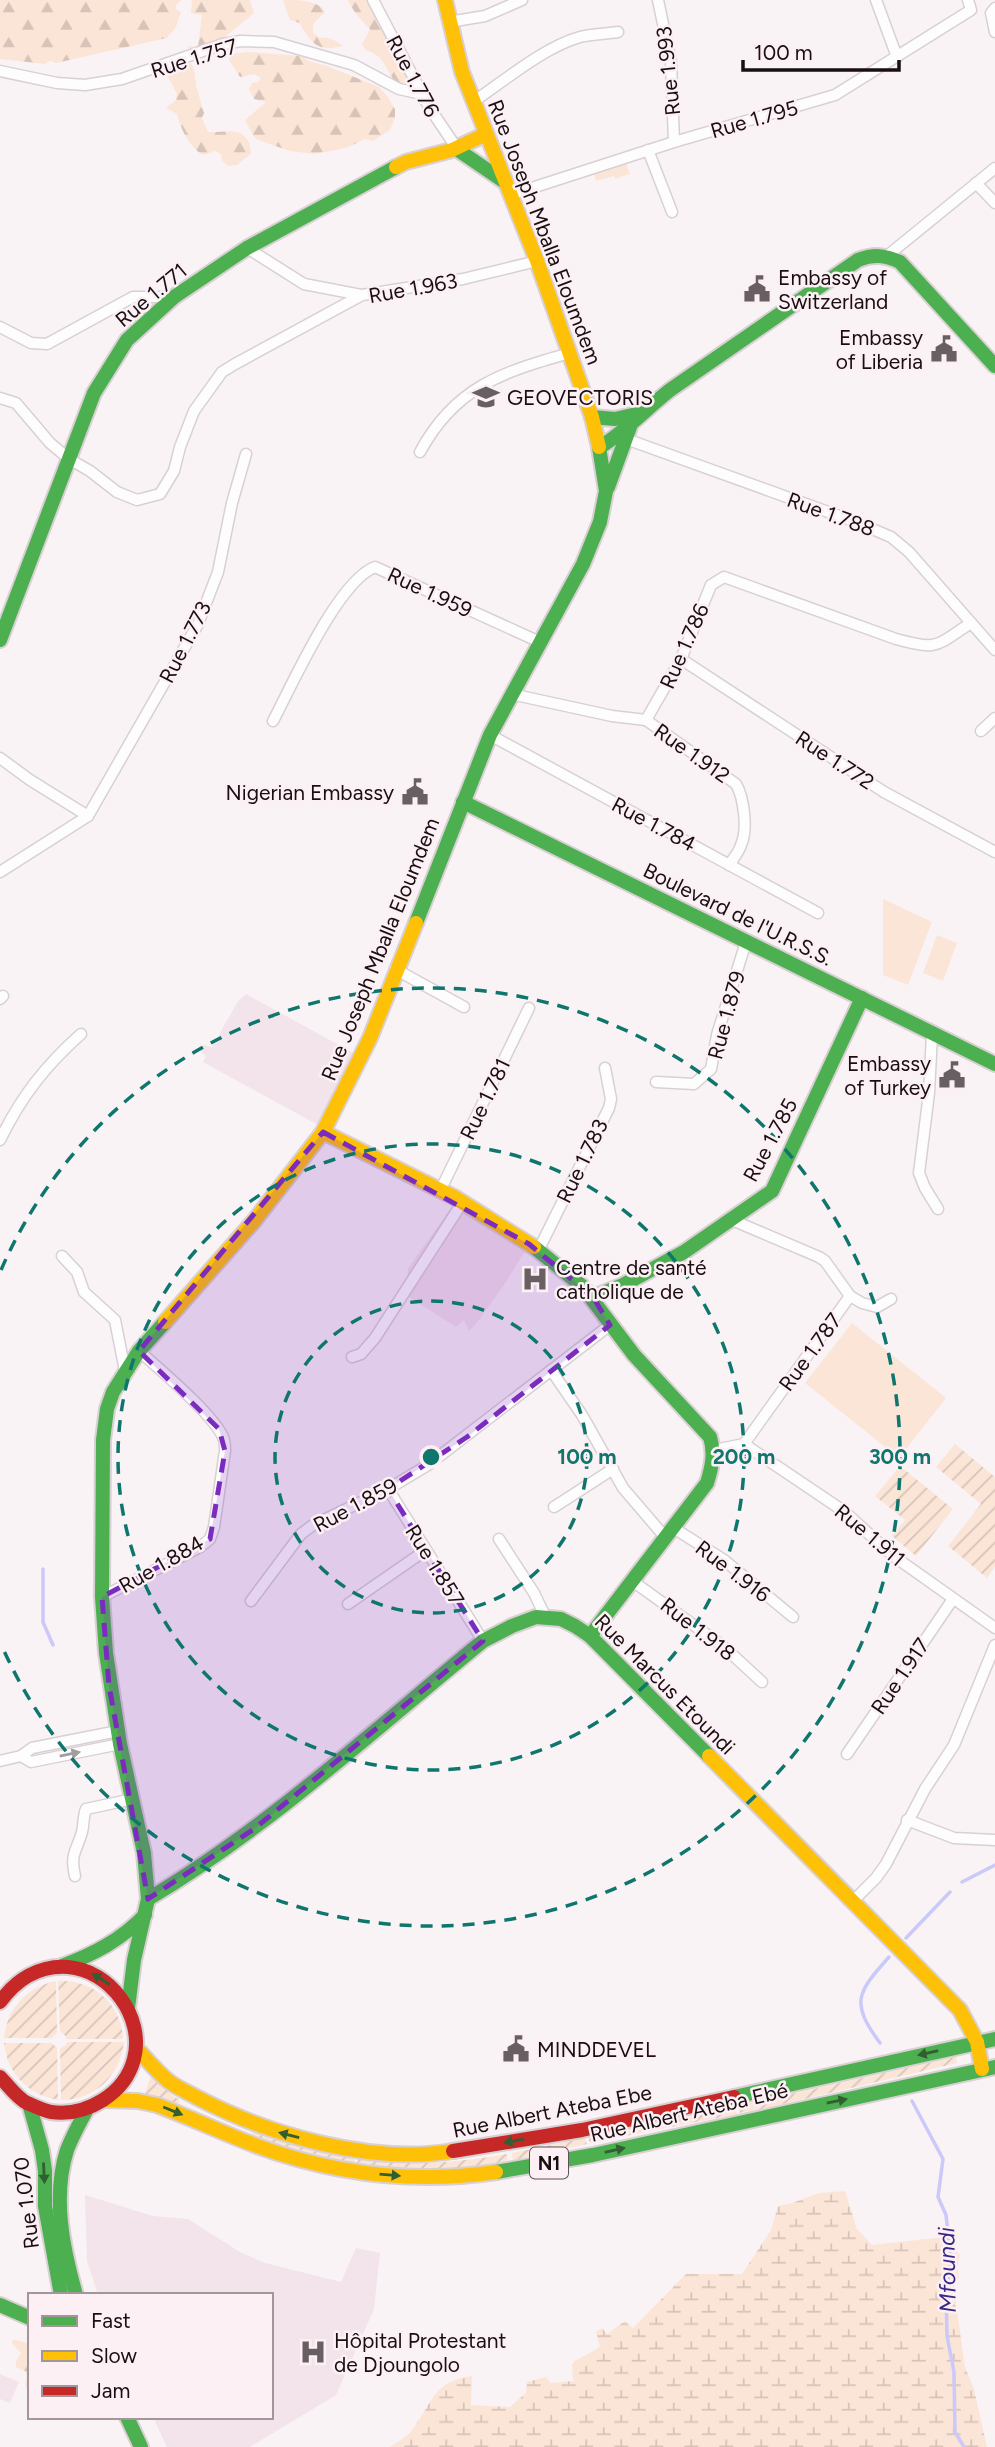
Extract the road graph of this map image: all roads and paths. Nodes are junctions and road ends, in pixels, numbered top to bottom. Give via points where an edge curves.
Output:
1 (373, 0) edge
2 (444, 0) edge
3 (522, 0) edge
4 (658, 0) edge
5 (876, 0) edge
6 (969, 5) edge
7 (993, 10) edge
8 (449, 22) junction
9 (618, 32) dead end
10 (995, 32) edge
11 (897, 57) junction
12 (0, 71) edge
13 (422, 94) junction
14 (473, 102) junction
15 (486, 134) junction
16 (674, 142) junction
17 (455, 149) junction
18 (648, 150) junction
19 (493, 155) junction
20 (995, 168) edge
21 (976, 183) junction
22 (508, 188) junction
23 (995, 203) edge
24 (672, 212) dead end
25 (247, 248) junction
26 (887, 256) junction
27 (537, 261) junction
28 (362, 295) junction
29 (174, 297) junction
30 (0, 327) edge
31 (570, 353) junction
32 (995, 366) edge
33 (0, 398) edge
34 (640, 413) junction
35 (592, 417) junction
36 (628, 433) junction
37 (600, 447) junction
38 (420, 452) dead end
39 (246, 454) dead end
40 (69, 459) junction
41 (606, 491) junction
42 (971, 623) junction
43 (0, 640) edge
44 (542, 643) junction
45 (995, 650) edge
46 (681, 659) junction
47 (511, 694) junction
48 (995, 718) edge
49 (646, 720) junction
50 (273, 721) dead end
51 (981, 731) dead end
52 (490, 735) junction
53 (0, 758) edge
54 (463, 802) junction
55 (88, 816) junction
56 (995, 852) edge
57 (729, 865) junction
58 (0, 872) edge
59 (818, 913) dead end
60 (746, 942) junction
61 (395, 969) junction
62 (862, 998) junction
63 (464, 1007) dead end
64 (529, 1008) dead end
65 (81, 1034) dead end
66 (932, 1034) junction
67 (995, 1064) edge
68 (606, 1068) dead end
69 (656, 1082) dead end
70 (323, 1132) junction
71 (0, 1140) edge
72 (440, 1191) junction
73 (462, 1203) junction
74 (938, 1209) dead end
75 (732, 1220) junction
76 (538, 1251) junction
77 (62, 1256) dead end
78 (850, 1296) junction
79 (593, 1297) junction
80 (891, 1299) dead end
81 (610, 1325) junction
82 (139, 1351) junction
83 (352, 1357) dead end
84 (551, 1370) junction
85 (125, 1371) junction
86 (744, 1444) junction
87 (714, 1450) junction
88 (612, 1469) junction
89 (388, 1489) junction
90 (554, 1507) dead end
91 (668, 1532) junction
92 (499, 1539) dead end
93 (426, 1550) junction
94 (631, 1580) junction
95 (102, 1597) junction
96 (953, 1598) junction
97 (251, 1601) dead end
98 (348, 1604) dead end
99 (545, 1616) junction
100 (793, 1617) dead end
101 (995, 1628) edge
102 (590, 1636) junction
103 (484, 1642) junction
104 (995, 1645) edge
105 (762, 1682) dead end
106 (119, 1738) junction
107 (847, 1754) dead end
108 (1, 1757) edge
109 (133, 1799) junction
110 (907, 1820) junction
111 (995, 1840) edge
112 (75, 1876) dead end
113 (148, 1899) junction
114 (852, 1902) junction
115 (146, 1914) junction
116 (59, 1967) junction
117 (2, 1996) edge
118 (128, 2008) junction
119 (995, 2039) edge
120 (977, 2042) junction
121 (136, 2048) junction
122 (988, 2068) edge
123 (0, 2077) edge
124 (106, 2100) junction
125 (30, 2107) junction
126 (86, 2111) junction
127 (57, 2291) edge
128 (75, 2293) edge
129 (0, 2305) edge
130 (28, 2318) edge
131 (128, 2419) edge
132 (141, 2447) edge

1 - 13 street, Rue 1.776
2 - 8 main road, Rue Joseph Mballa Eloumdem
3 - 8 street via 485,16
4 - 16 street, Rue 1.993 via 671,62
5 - 11 street
6 - 7 street
6 - 11 street, Rue 1.795
7 - 10 street
8 - 14 main road, Rue Joseph Mballa Eloumdem
9 - 14 street via 563,44
11 - 16 street, Rue 1.795 via 835,95
12 - 13 street, Rue 1.757 via 85,85 122,79 223,44 274,42 354,65 399,89
13 - 17 street, Rue 1.776
14 - 15 main road, Rue Joseph Mballa Eloumdem
15 - 17 main road, Rue 1.771
15 - 19 main road, Rue Joseph Mballa Eloumdem
16 - 18 street, Rue 1.795
17 - 19 main road, Rue 1.771
17 - 22 main road
17 - 25 main road, Rue 1.771 via 406,162
18 - 22 street, Rue 1.795
18 - 24 street
19 - 22 main road, Rue Joseph Mballa Eloumdem
20 - 21 street
21 - 23 street
21 - 26 street
22 - 27 main road, Rue Joseph Mballa Eloumdem
25 - 28 street via 304,284
25 - 29 main road, Rue 1.771
26 - 32 main road via 915,276
26 - 34 main road via 858,260
27 - 28 street, Rue 1.963 via 463,279
27 - 31 main road, Rue Joseph Mballa Eloumdem
28 - 40 street, Rue 1.963 via 222,372 194,411 174,471 160,494 137,500
29 - 30 street via 133,298 47,344 31,343
29 - 40 main road, Rue 1.771 via 127,340 94,393
31 - 35 main road, Rue Joseph Mballa Eloumdem
31 - 38 street via 487,382 445,414
33 - 40 street via 16,403
34 - 35 main road via 615,419
34 - 36 main road
35 - 37 main road, Rue Joseph Mballa Eloumdem
36 - 37 main road
36 - 41 main road
36 - 42 street, Rue 1.788 via 891,537
37 - 41 main road, Rue Joseph Mballa Eloumdem
39 - 55 street, Rue 1.773 via 218,572 198,624
40 - 43 main road, Rue 1.771
41 - 44 main road, Rue Joseph Mballa Eloumdem via 600,522 583,564
42 - 45 street, Rue 1.788
42 - 46 street, Rue 1.786 via 936,646 922,646 724,577 711,585
44 - 47 main road, Rue Joseph Mballa Eloumdem
44 - 50 street, Rue 1.959 via 375,567 368,569 340,600
46 - 49 street, Rue 1.786
46 - 56 street, Rue 1.772 via 884,792
47 - 49 street
47 - 52 main road, Rue Joseph Mballa Eloumdem
48 - 51 street
49 - 57 street, Rue 1.912 via 736,784 743,837
52 - 54 main road, Rue Joseph Mballa Eloumdem
52 - 57 street, Rue 1.784
53 - 55 street
54 - 60 main road, Boulevard de l'U.R.S.S.
54 - 61 main road, Rue Joseph Mballa Eloumdem
55 - 58 street, Rue 1.773
57 - 59 street, Rue 1.784
60 - 62 main road, Boulevard de l'U.R.S.S.
60 - 69 street, Rue 1.879 via 717,1035 712,1069 694,1084
61 - 63 street
61 - 70 main road, Rue Joseph Mballa Eloumdem via 365,1048
62 - 66 main road, Boulevard de l'U.R.S.S.
62 - 75 main road, Rue 1.785 via 772,1191
64 - 72 street, Rue 1.781
65 - 71 street via 21,1100
66 - 67 main road, Boulevard de l'U.R.S.S.
66 - 74 street via 919,1173
68 - 76 street, Rue 1.783 via 609,1108
70 - 72 main road
70 - 82 main road, Rue Joseph Mballa Eloumdem via 254,1221
72 - 73 main road
73 - 76 main road
73 - 83 street via 375,1338
75 - 78 street via 820,1257
75 - 79 main road, Rue 1.785 via 652,1270
76 - 79 main road
77 - 85 street via 78,1272 84,1292 115,1320
78 - 80 street, Rue 1.787 via 877,1307
78 - 86 street, Rue 1.787
79 - 81 main road
81 - 84 street, Rue 1.859
81 - 87 main road via 710,1437
82 - 85 main road, Rue Joseph Mballa Eloumdem
82 - 95 street, Rue 1.884 via 219,1429 225,1451 210,1539
84 - 88 street, Rue 1.916
84 - 89 street, Rue 1.859 via 467,1437
85 - 95 main road, Rue Joseph Mballa Eloumdem via 107,1409 103,1440
86 - 87 street
86 - 96 street, Rue 1.911 via 845,1513 892,1555
87 - 91 main road via 707,1483
88 - 90 street
88 - 91 street, Rue 1.916 via 623,1488
89 - 93 street, Rue 1.857
89 - 97 street, Rue 1.859 via 301,1534
91 - 94 main road
91 - 100 street, Rue 1.916 via 724,1560
92 - 99 street
93 - 98 street
93 - 103 street, Rue 1.857
94 - 102 main road
94 - 105 street, Rue 1.918 via 724,1647
95 - 106 main road, Rue Joseph Mballa Eloumdem
96 - 101 street, Rue 1.911
96 - 107 street, Rue 1.917
99 - 102 main road, Rue Marcus Etoundi via 566,1621
99 - 103 main road via 519,1620
102 - 114 main road, Rue Marcus Etoundi
103 - 113 main road via 254,1829
104 - 110 street via 954,1745
106 - 108 street via 32,1748 21,1756
106 - 109 main road, Rue Joseph Mballa Eloumdem
109 - 112 street via 84,1811 83,1828 72,1855
109 - 113 main road, Rue Joseph Mballa Eloumdem
110 - 111 street via 954,1838
110 - 114 street via 886,1864
113 - 115 main road, Rue Joseph Mballa Eloumdem
114 - 120 main road, Rue Marcus Etoundi via 960,2010
115 - 116 main road via 115,1942
115 - 118 main road, Rue Joseph Mballa Eloumdem
116 - 117 main road via 29,1975
118 -> 116 main road via 107,1982 92,1973
118 - 121 main road
119 - 120 main road, Rue Albert Ateba Ebe / N1
120 -> 121 main road, Rue Albert Ateba Ebe / N1 via 582,2130 443,2153 345,2148 266,2129 167,2081
120 - 122 main road, Rue Marcus Etoundi
121 - 124 main road via 127,2077
124 -> 122 main road, Rue Albert Ateba Ebé / N1 via 157,2105 272,2151 338,2168 428,2178 527,2168
123 - 125 main road via 9,2091
124 - 126 main road
125 - 126 main road via 67,2115
125 -> 127 main road, Rue 1.070 via 42,2150
126 - 128 main road, Rue 1.070 via 62,2175 61,2208
129 - 130 main road
131 - 132 main road

